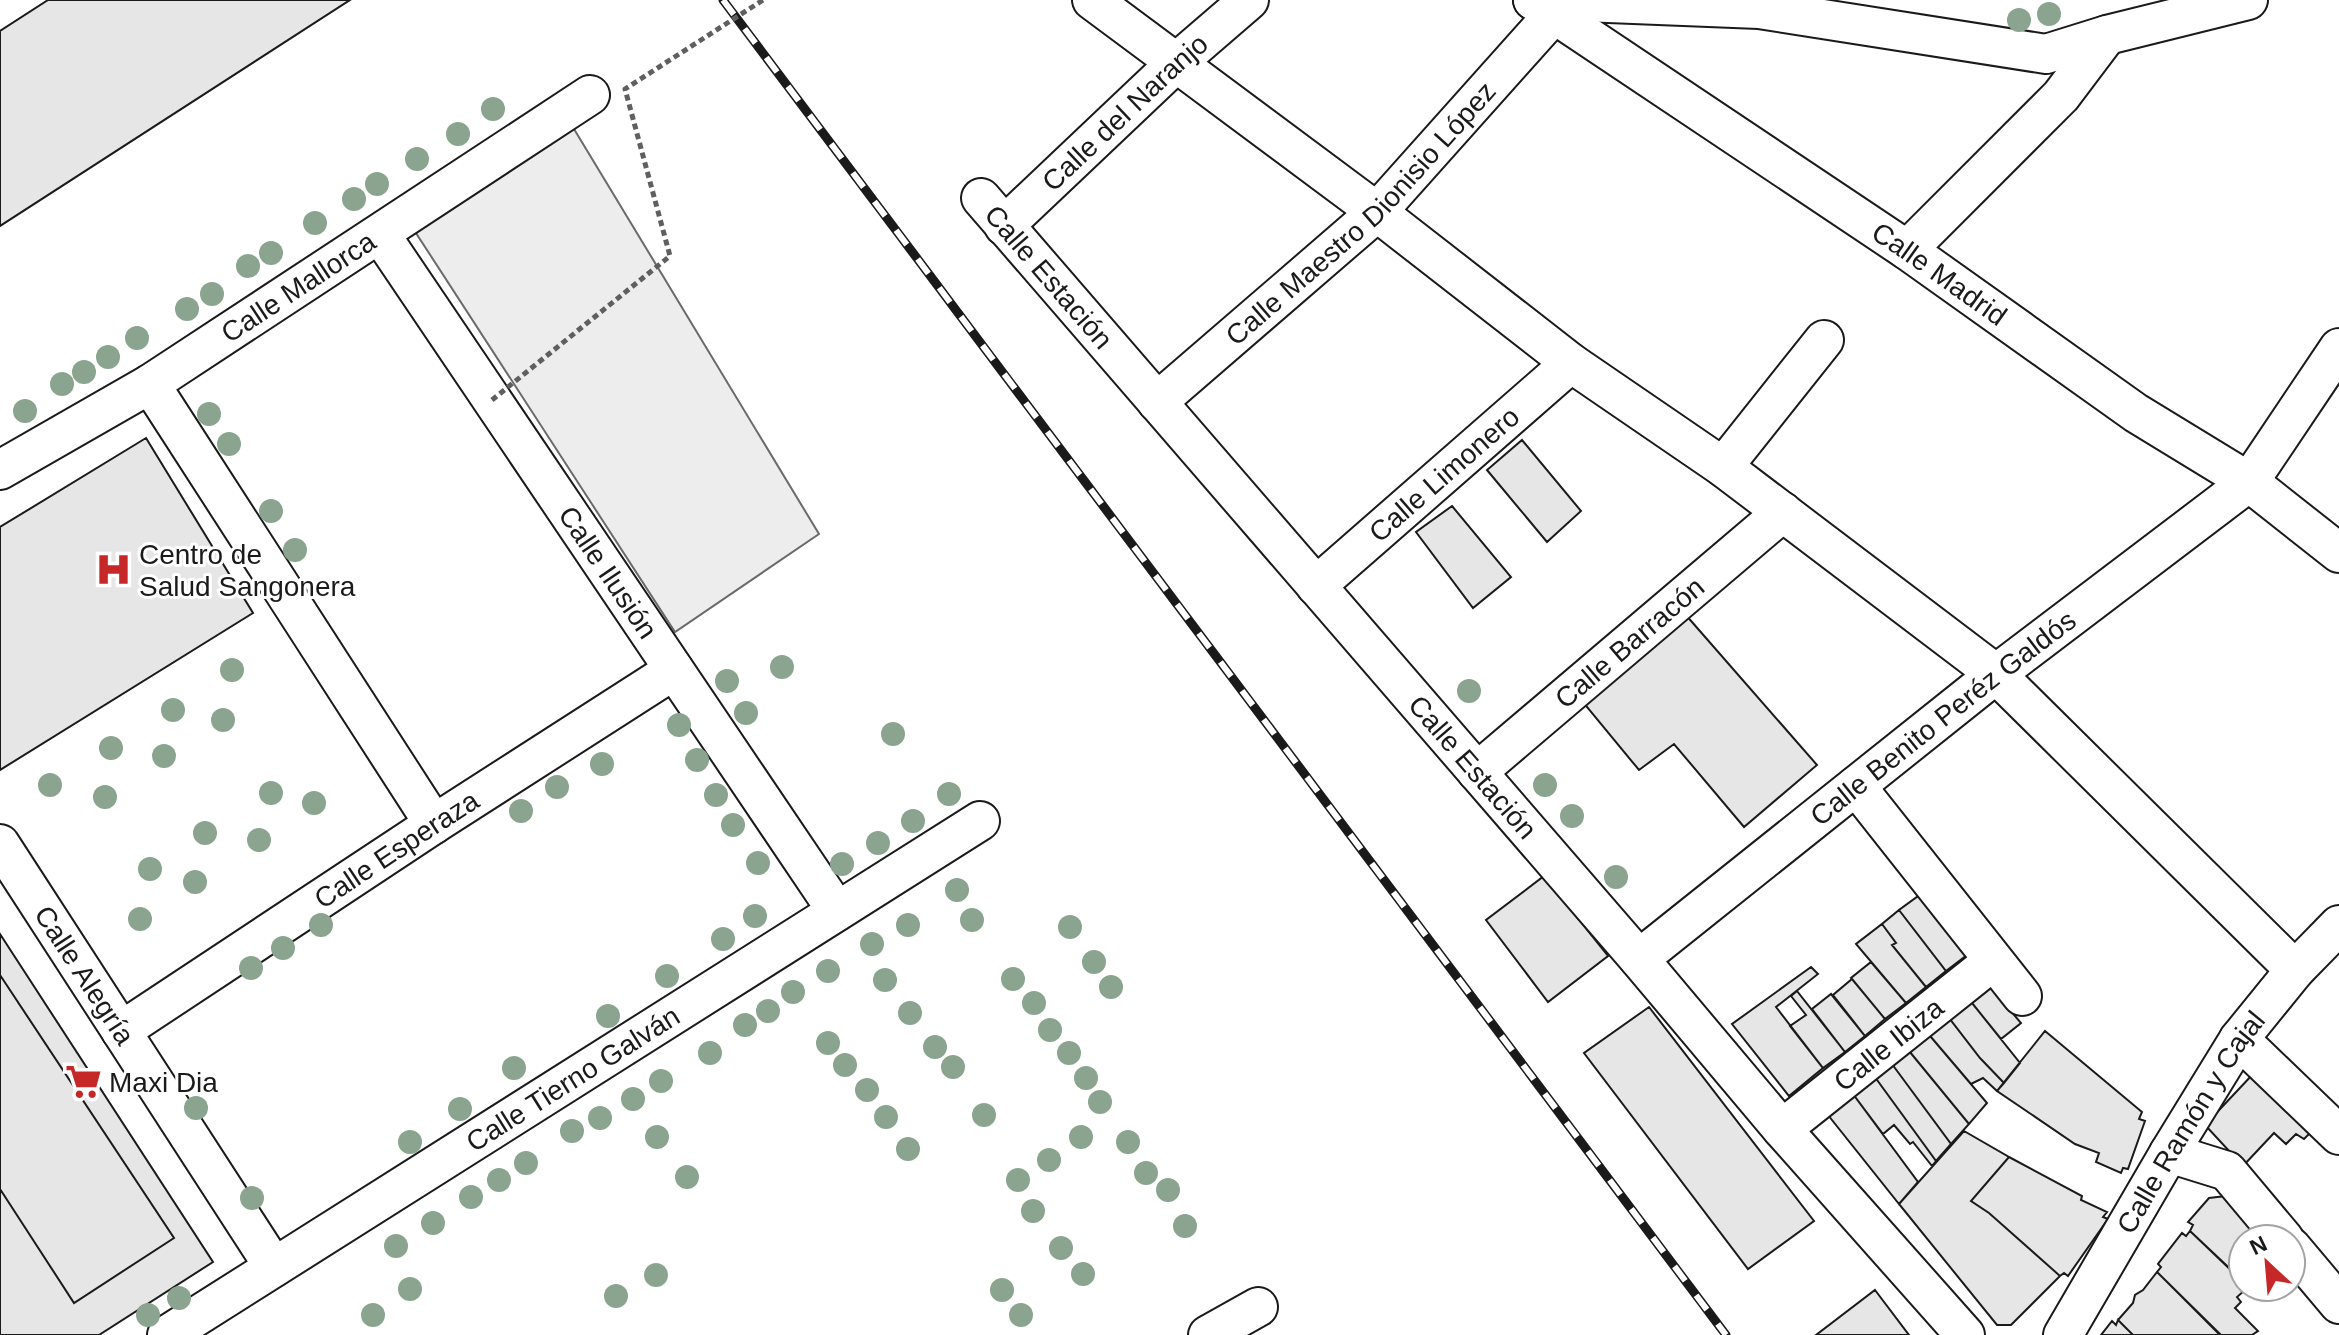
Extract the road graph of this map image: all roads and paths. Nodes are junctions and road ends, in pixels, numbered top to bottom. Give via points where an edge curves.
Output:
1 (763, 0) edge
2 (1092, 0) edge
3 (1249, 0) edge
4 (2248, 0) edge
5 (1762, 4) edge
6 (1540, 5) edge
7 (2107, 35) junction
8 (1176, 63) junction
9 (590, 95) dead end
10 (993, 212) joint
11 (1377, 212) junction
12 (380, 234) junction
13 (1907, 250) junction
14 (1824, 340) dead end
15 (2339, 348) edge
16 (1571, 363) junction
17 (150, 384) junction
18 (492, 400) junction
19 (1157, 402) junction
20 (1723, 467) junction
21 (0, 470) edge
22 (2249, 482) junction
23 (1783, 512) junction
24 (2339, 553) edge
25 (1316, 586) junction
26 (674, 670) junction
27 (1996, 674) junction
28 (1477, 772) junction
29 (1856, 786) junction
30 (980, 821) dead end
31 (434, 824) junction
32 (0, 844) edge
33 (837, 911) junction
34 (2339, 925) edge
35 (1639, 959) junction
36 (1993, 961) junction
37 (2295, 970) junction
38 (2022, 996) dead end
39 (121, 1031) junction
40 (2239, 1039) junction
41 (1782, 1129) junction
42 (2339, 1135) edge
43 (2169, 1153) junction
44 (2271, 1223) edge
45 (2307, 1266) edge
46 (274, 1267) junction
47 (2339, 1304) edge
48 (1258, 1307) dead end
49 (167, 1335) edge
50 (1208, 1335) edge
51 (1965, 1335) edge
52 (2063, 1335) edge

1 - 18 path, bridge via 625,89 670,256
2 - 8 street
3 - 8 street, Calle del Naranjo
4 - 7 street
5 - 6 street
5 - 7 street via 2046,54
6 - 11 street, Calle Maestro Dionisio López
6 - 13 street, Calle Madrid
7 - 13 street via 2061,96
8 - 10 street, Calle del Naranjo
8 - 11 street
9 - 12 street, Calle Mallorca
10 - 19 street, Calle Estación
11 - 16 street
11 - 19 street, Calle Maestro Dionisio López
12 - 17 street, Calle Mallorca
12 - 18 street, Calle Ilusión
13 - 22 street, Calle Madrid via 2136,413
14 - 20 street
15 - 22 street, Calle Benito Peréz Galdós
16 - 20 street
16 - 25 street, Calle Limonero
17 - 21 street, Calle Mallorca
17 - 31 street
18 - 26 street, Calle Ilusión
19 - 25 street, Calle Estación
20 - 23 street
22 - 24 street, Calle Madrid
22 - 27 street, Calle Benito Peréz Galdós
23 - 27 street
23 - 28 street, Calle Barracón
25 - 28 street, Calle Estación
26 - 31 street, Calle Esperaza
26 - 33 street, Calle Ilusión
27 - 29 street, Calle Benito Peréz Galdós
27 - 37 street
28 - 35 street, Calle Estación
29 - 35 street, Calle Benito Peréz Galdós
29 - 36 street
30 - 33 street, Calle Tierno Galván
31 - 39 street, Calle Esperaza
32 - 39 street, Calle Alegría
33 - 46 street, Calle Tierno Galván
34 - 37 street, Calle Ramón y Cajal
35 - 41 street, Calle Estación
36 - 38 street
36 - 41 street, Calle Ibiza
37 - 40 street, Calle Ramón y Cajal
39 - 46 street, Calle Alegría
40 - 42 street
40 - 43 street, Calle Ramón y Cajal
41 - 51 street, Calle Estación
43 - 44 street via 2227,1171
43 - 52 street, Calle Ramón y Cajal
45 - 47 street
46 - 49 street, Calle Tierno Galván
48 - 50 street

